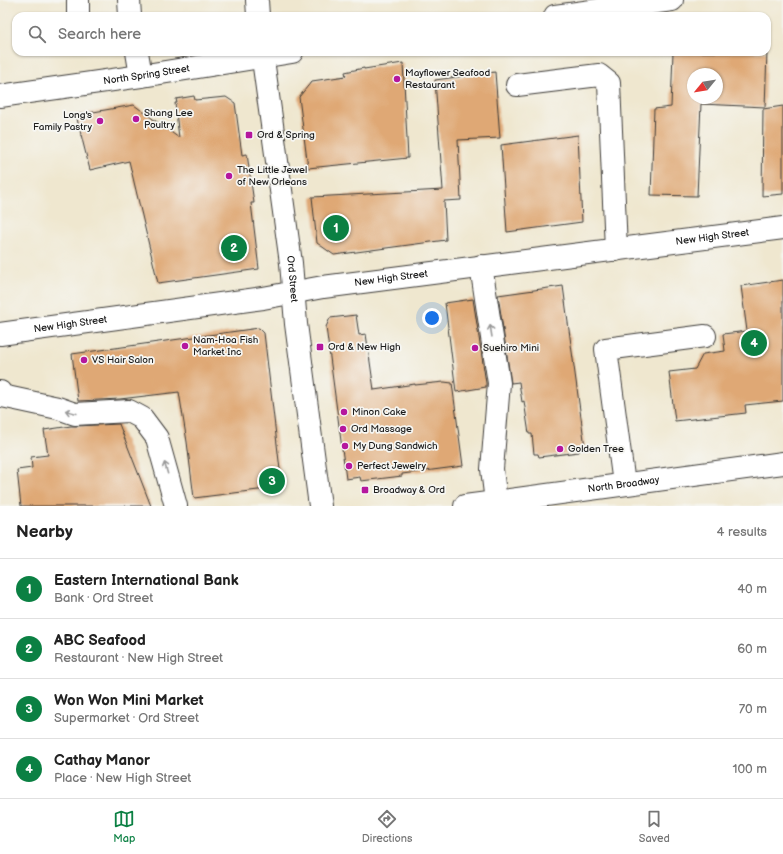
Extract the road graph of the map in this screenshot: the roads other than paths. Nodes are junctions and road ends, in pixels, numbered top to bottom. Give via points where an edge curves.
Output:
1 (78, 0) edge
2 (129, 0) edge
3 (257, 0) edge
4 (672, 0) edge
5 (78, 12) edge
6 (130, 12) edge
7 (258, 12) edge
8 (584, 12) edge
9 (138, 56) edge
10 (251, 56) edge
11 (262, 56) edge
12 (141, 76) junction
13 (518, 85) dead end
14 (0, 96) edge
15 (783, 228) edge
16 (616, 250) junction
17 (481, 266) junction
18 (293, 292) junction
19 (0, 334) edge
20 (705, 336) dead end
21 (0, 392) edge
22 (783, 463) edge
23 (624, 484) junction
24 (496, 502) junction
25 (176, 506) edge
26 (320, 506) edge
27 (465, 506) edge

1 - 5 street
2 - 6 street
3 - 7 street
4 - 8 street
9 - 12 street
10 - 12 street, North Spring Street
11 - 18 street, Ord Street
12 - 14 street, North Spring Street
13 - 16 street via 599,76 610,84
15 - 16 street, New High Street
16 - 17 street, New High Street
17 - 18 street, New High Street
24 -> 17 street via 492,469 499,383
18 - 19 street, New High Street
18 - 26 street, Ord Street
20 - 23 street via 606,349
25 -> 21 street via 157,438 142,418 129,411 75,414 2,396
22 - 23 street, North Broadway
23 - 24 street, North Broadway
24 - 27 street, North Broadway

